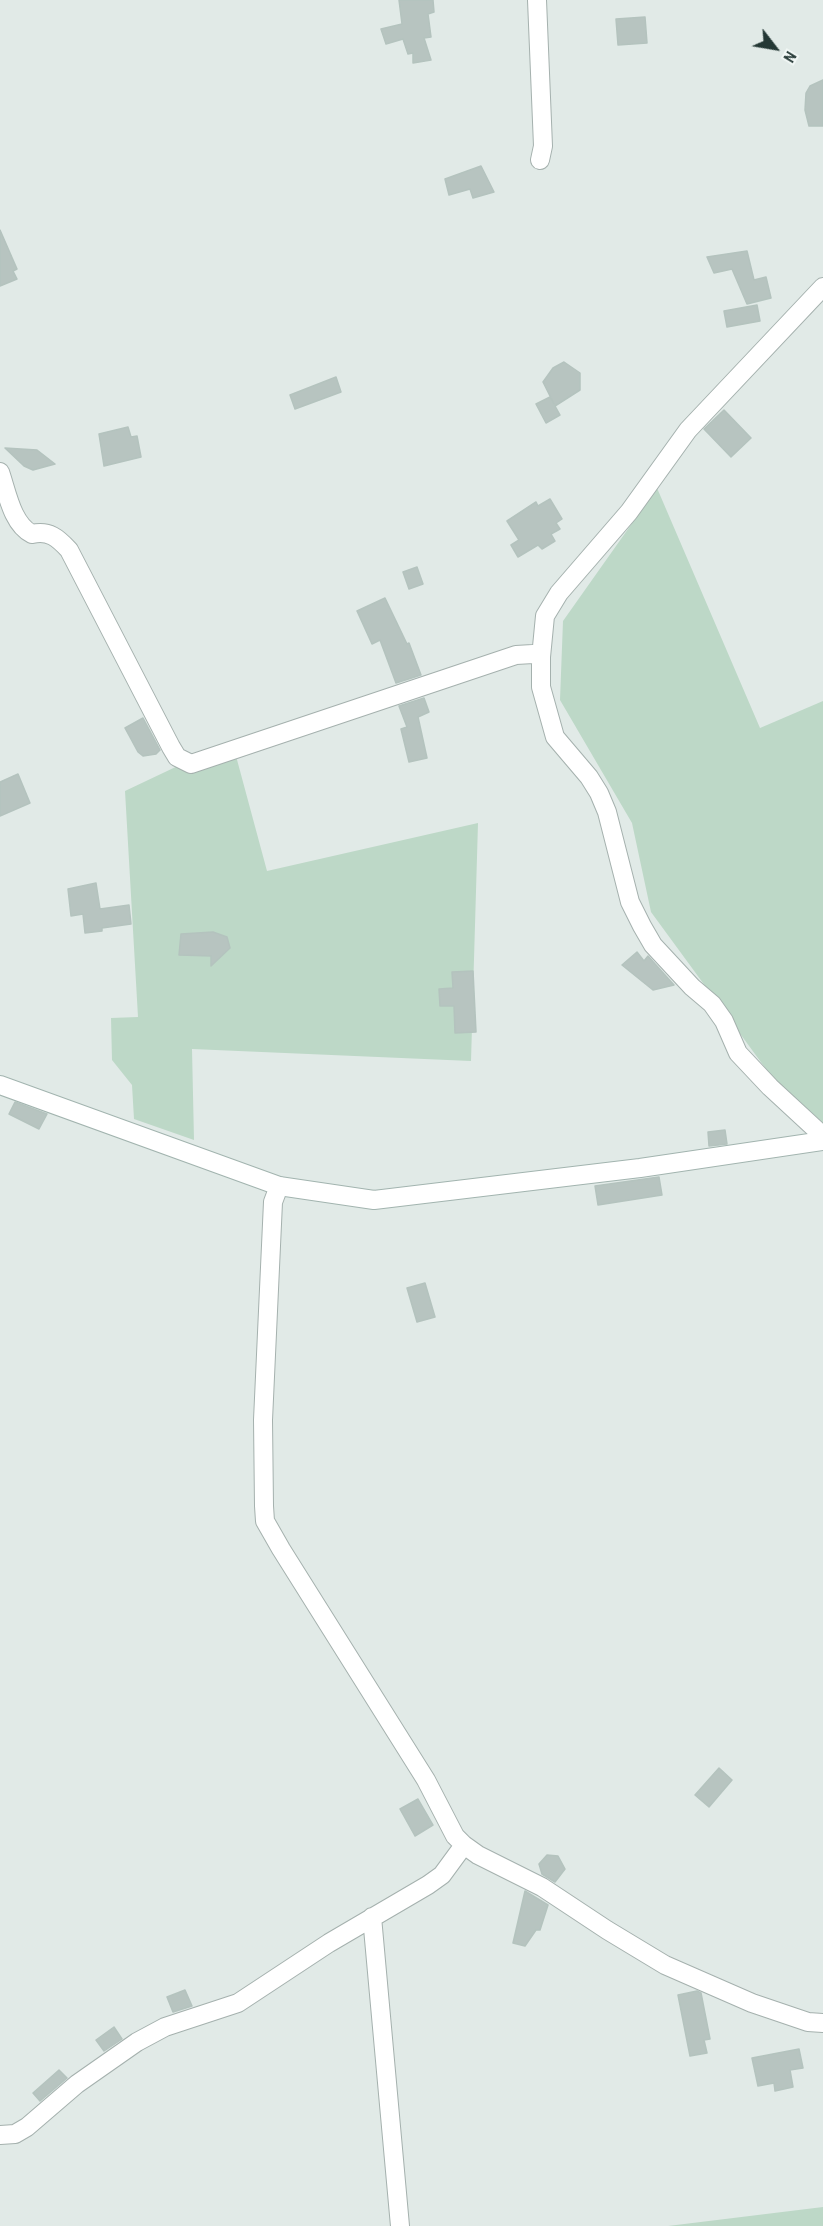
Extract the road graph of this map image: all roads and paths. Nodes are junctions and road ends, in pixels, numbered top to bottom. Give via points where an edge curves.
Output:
1 (537, 0) edge
2 (540, 160) dead end
3 (823, 287) edge
4 (0, 472) edge
5 (541, 657) junction
6 (0, 1084) edge
7 (823, 1136) edge
8 (823, 1141) edge
9 (279, 1186) junction
10 (464, 1845) junction
11 (372, 1917) junction
12 (823, 2023) edge
13 (0, 2135) edge
14 (400, 2226) edge

1 - 2 street via 543,146
3 - 5 street via 688,430 629,512 559,593 545,616
4 - 5 street via 21,526 32,534 54,535 69,549 171,747 177,757 191,764 516,655
5 - 7 street via 541,687 555,737 589,777 603,803 630,902 653,945 711,1004 724,1021 738,1053
6 - 9 street
8 - 9 street via 374,1200
9 - 10 street via 273,1202 263,1420 265,1521
10 - 11 street via 442,1875
10 - 12 street via 542,1887 665,1965 752,2002 808,2022
11 - 13 street via 238,2003 165,2027 137,2042 77,2084 27,2127 15,2134
11 - 14 street

